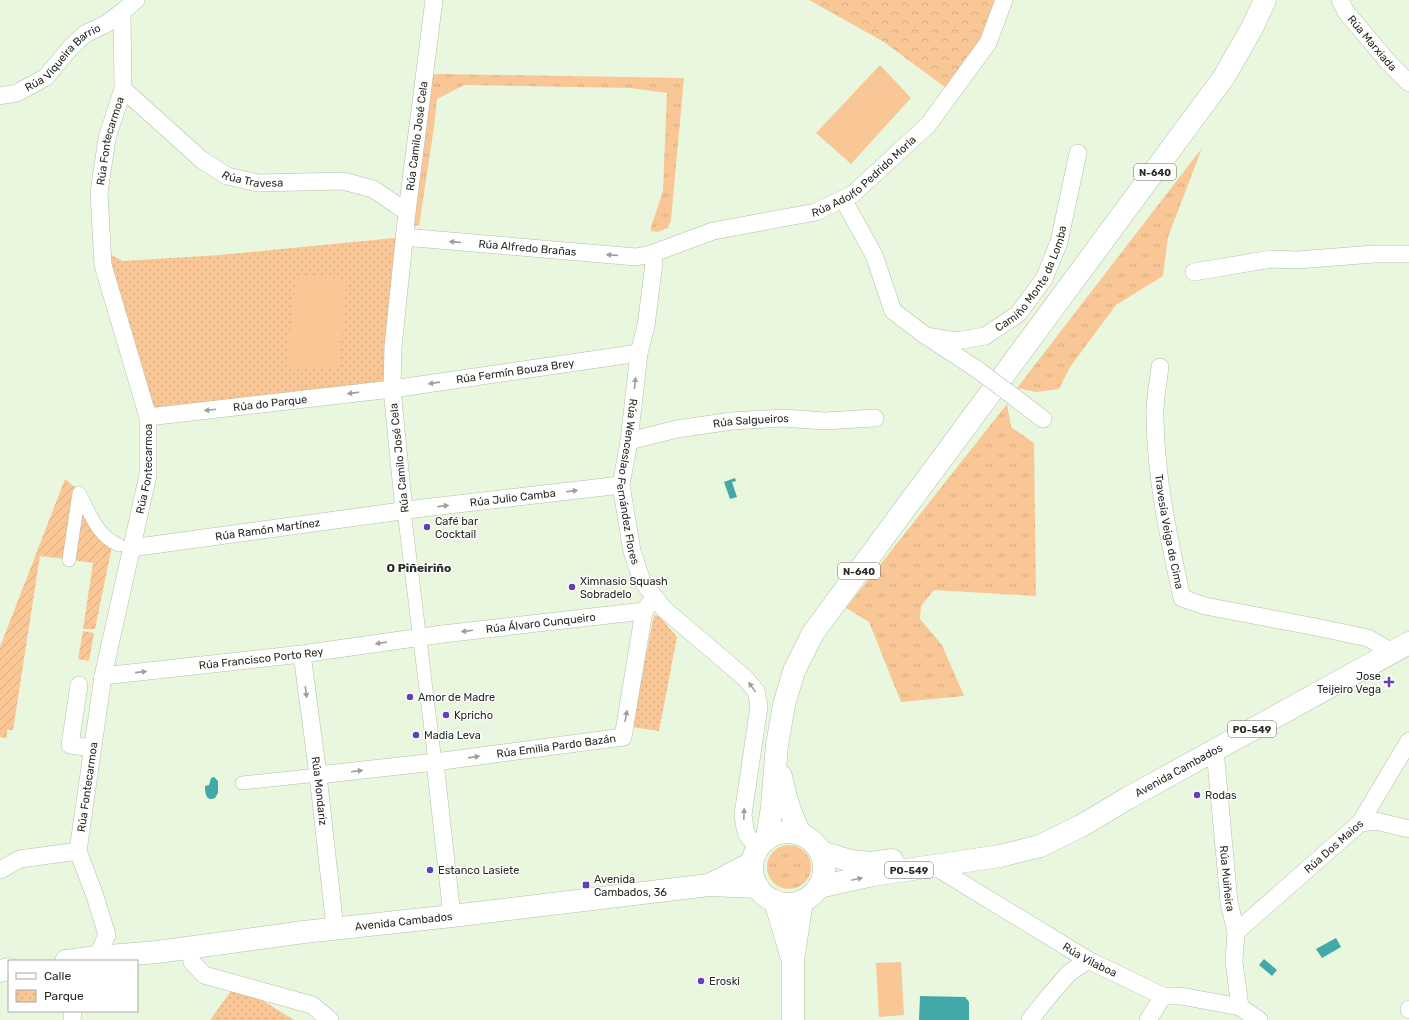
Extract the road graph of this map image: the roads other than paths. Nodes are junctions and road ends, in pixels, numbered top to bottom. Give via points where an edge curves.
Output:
1 (136, 0) edge
2 (434, 0) edge
3 (1004, 0) edge
4 (1265, 0) edge
5 (1340, 0) edge
6 (122, 12) junction
7 (1409, 83) edge
8 (123, 89) junction
9 (0, 96) edge
10 (1078, 153) dead end
11 (843, 199) junction
12 (407, 212) junction
13 (404, 237) junction
14 (651, 254) junction
15 (1409, 254) edge
16 (1194, 272) dead end
17 (926, 336) junction
18 (639, 353) junction
19 (1160, 367) dead end
20 (392, 389) junction
21 (148, 418) junction
22 (875, 418) dead end
23 (1043, 419) dead end
24 (629, 441) junction
25 (621, 485) junction
26 (404, 511) junction
27 (125, 547) junction
28 (69, 560) dead end
29 (654, 597) junction
30 (644, 611) junction
31 (420, 637) junction
32 (1401, 647) edge
33 (302, 654) junction
34 (102, 676) junction
35 (79, 685) dead end
36 (1409, 740) edge
37 (777, 745) junction
38 (92, 748) junction
39 (1215, 750) junction
40 (435, 762) junction
41 (318, 775) junction
42 (242, 783) dead end
43 (1095, 817) junction
44 (1360, 823) junction
45 (1409, 828) edge
46 (800, 833) junction
47 (759, 849) junction
48 (78, 851) junction
49 (821, 852) junction
50 (934, 866) junction
51 (0, 870) edge
52 (709, 885) junction
53 (758, 887) junction
54 (819, 887) junction
55 (775, 901) junction
56 (802, 901) junction
57 (452, 916) junction
58 (335, 928) junction
59 (1236, 932) junction
60 (190, 948) junction
61 (94, 959) edge
62 (80, 960) edge
63 (793, 960) junction
64 (1088, 960) junction
65 (1163, 996) junction
66 (1240, 1007) junction
67 (330, 1020) edge
68 (793, 1020) edge
69 (1030, 1020) edge
70 (1148, 1020) edge
71 (1259, 1020) edge

1 - 6 street
2 - 12 street, Rúa Camilo José Cela
3 - 11 street, Rúa Adolfo Pedrido Morla via 988,43 928,125 853,194
4 - 37 main road, N-640 via 1224,77 813,632 794,671 784,705
5 - 7 street, Rúa Marxiada via 1346,12
6 - 8 street, Rúa Fontecarmoa
6 - 9 street, Rúa Viqueira Barrio via 106,24 85,34 46,77 17,93
8 - 12 street, Rúa Travesa via 202,160 227,176 258,183 343,181 373,189
8 - 21 street, Rúa Fontecarmoa via 107,138 99,193 103,265
10 - 17 street, Camiño Monte da Lomba via 1059,242 1044,279 1018,314 985,336 956,341
11 - 14 street, Rúa Adolfo Pedrido Morla via 816,212 713,231
11 - 17 street, Camiño Monte da Lomba via 874,255 893,310
12 - 13 street, Rúa Camilo José Cela
14 -> 13 street, Rúa Alfredo Brañas via 636,257
13 - 20 street, Rúa Camilo José Cela via 393,347
14 - 18 street, Rúa Wenceslao Fernández Flores via 654,263 646,326
15 - 16 street via 1271,259
17 - 23 street, Camiño Monte da Lomba, bridge via 978,370
18 -> 20 street, Rúa Fermín Bouza Brey
24 -> 18 street, Rúa Wenceslao Fernández Flores
19 - 32 street, Travesía Veiga de Cima via 1155,418 1160,485 1182,598 1205,606 1316,627
20 -> 21 street, Rúa do Parque
20 - 26 street, Rúa Camilo José Cela
21 - 27 street, Rúa Fontecarmoa via 148,476
22 - 24 street, Rúa Salgueiros via 732,421 677,429
24 - 25 street, Rúa Wenceslao Fernández Flores
26 -> 25 street, Rúa Julio Camba
25 - 29 street, Rúa Wenceslao Fernández Flores via 632,551 642,581
26 - 27 street, Rúa Ramón Martínez
26 - 31 street, Rúa Camilo José Cela
27 - 28 street via 103,535 79,493
27 - 34 street, Rúa Fontecarmoa
29 - 30 street
47 -> 29 street, Rúa Wenceslao Fernández Flores via 745,833 743,815 759,706 756,691 746,678 664,609
30 -> 31 street, Rúa Álvaro Cunqueiro
40 -> 30 street, Rúa Emilia Pardo Bazán via 623,737
31 -> 33 street, Rúa Francisco Porto Rey
31 - 40 street, Rúa Camilo José Cela
32 - 39 main road, Avenida Cambados / PO-549
34 -> 33 street, Rúa Francisco Porto Rey
33 -> 41 street, Rúa Mondariz
34 - 38 street, Rúa Fontecarmoa
35 - 38 street via 70,745
36 - 44 street, Rúa Dos Maios
37 - 46 main road, N-640 via 785,796
37 - 47 main road, N-640 via 772,807
38 - 48 street, Rúa Fontecarmoa
39 - 43 main road, Avenida Cambados / PO-549
39 - 59 street, Rúa Muiñeira via 1229,902
41 -> 40 street
40 - 57 street, Rúa Camilo José Cela
41 - 42 street
41 - 58 street, Rúa Mondariz
43 - 49 main road, PO-549 via 998,845 871,863 851,861
43 - 50 main road, PO-549 via 1040,846 1000,856
44 - 45 street via 1376,821
44 - 59 street, Rúa Dos Maios
46 - 47 main road via 783,832
46 - 49 main road, N-640
47 - 52 main road, Avenida Cambados
47 - 53 main road, N-640 via 752,871
48 - 51 street via 20,859
48 - 61 street, Rúa Fontecarmoa via 107,935
49 - 54 main road via 824,867
54 -> 50 main road, PO-549 via 873,875
50 - 64 street, Rúa Vilaboa
52 - 53 main road, Avenida Cambados
52 - 57 main road, Avenida Cambados
53 - 55 main road
54 - 56 main road
55 - 56 main road via 788,904
55 - 63 main road
56 - 63 main road
57 - 58 main road, Avenida Cambados
58 - 60 main road, Avenida Cambados
59 - 66 street, Rúa Muiñeira via 1234,962
60 - 61 main road, Avenida Cambados
60 - 67 street via 192,962 204,975 312,1005
61 - 62 main road, Avenida Cambados
63 - 68 main road
64 - 65 street, Rúa Vilaboa
64 - 69 street via 1069,973
65 - 66 street, Rúa Vilaboa via 1181,996
65 - 70 street
66 - 71 street, Rúa Vilaboa

